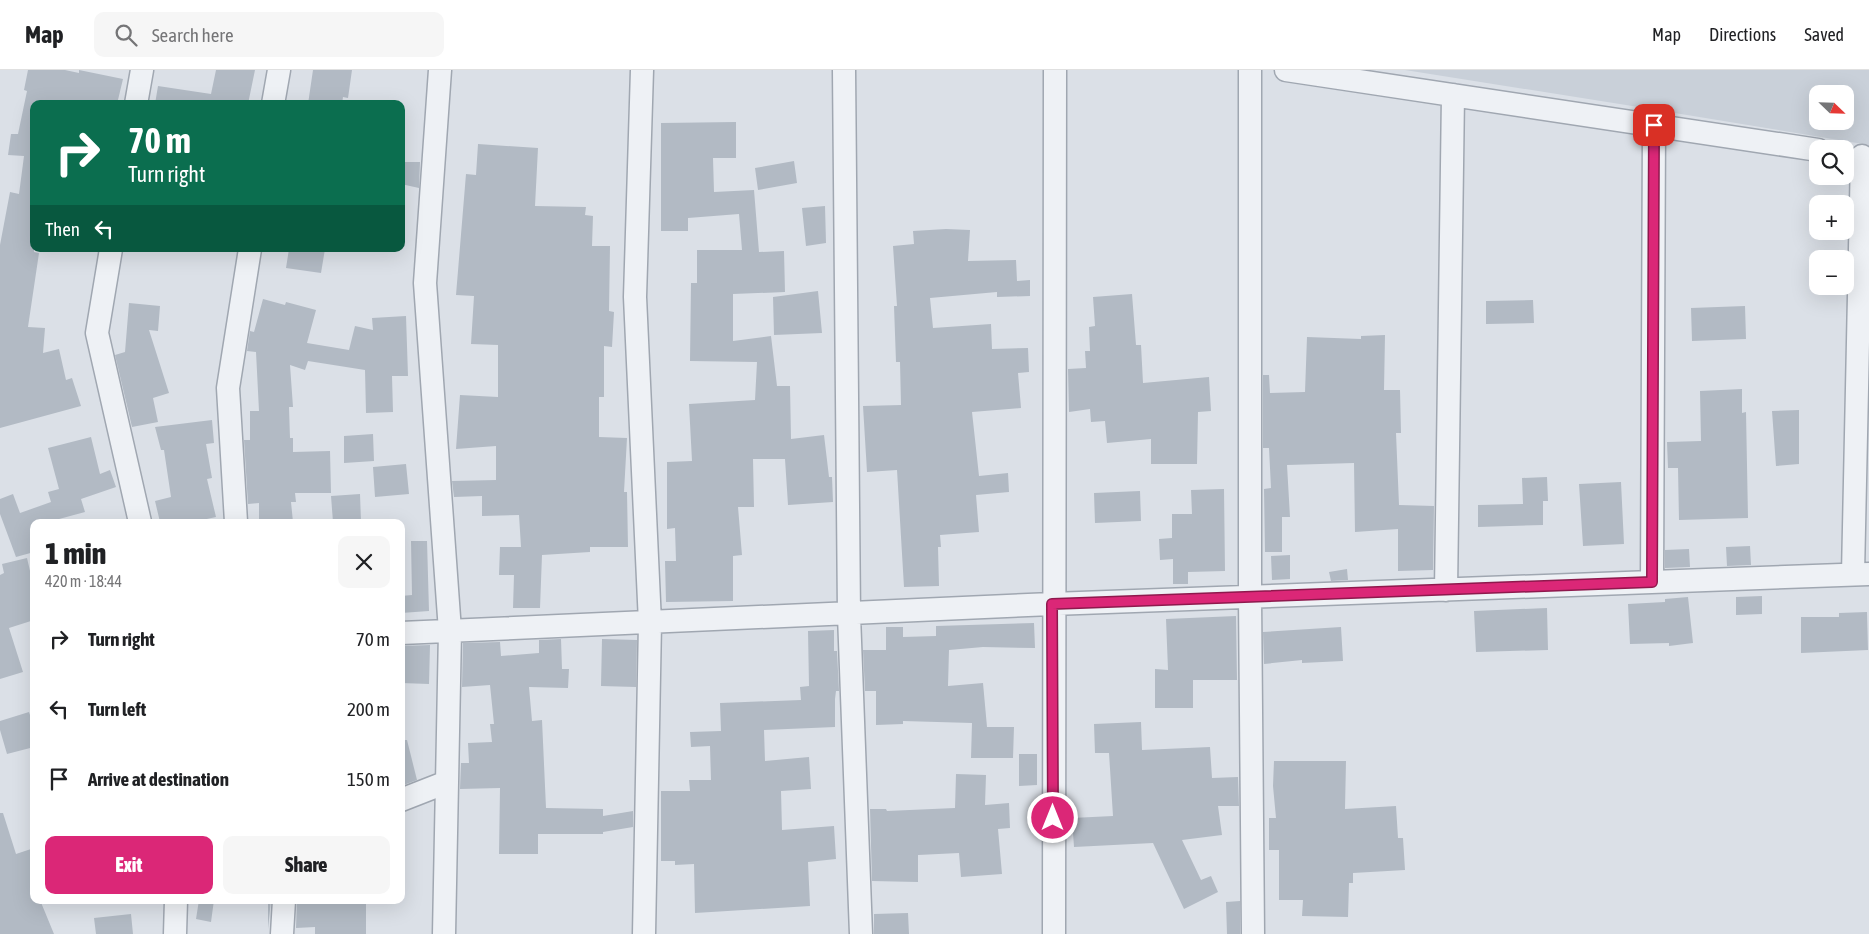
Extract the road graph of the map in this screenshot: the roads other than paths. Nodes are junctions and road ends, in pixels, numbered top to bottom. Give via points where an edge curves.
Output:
1 (142, 70) edge
2 (279, 70) edge
3 (440, 70) edge
4 (642, 70) edge
5 (844, 70) edge
6 (1055, 70) edge
7 (1250, 70) edge
8 (1286, 70) edge
9 (1454, 95) junction
10 (137, 100) edge
11 (274, 100) edge
12 (1654, 125) junction
13 (1809, 149) edge
14 (1859, 156) edge
15 (110, 252) edge
16 (250, 252) edge
17 (139, 519) edge
18 (236, 519) edge
19 (1861, 574) edge
20 (1652, 582) junction
21 (1446, 590) junction
22 (1250, 598) junction
23 (1052, 604) junction
24 (849, 615) junction
25 (650, 622) junction
26 (450, 631) junction
27 (405, 633) edge
28 (447, 782) junction
29 (405, 798) edge
30 (176, 904) edge
31 (284, 904) edge
32 (175, 934) edge
33 (282, 934) edge
34 (444, 934) edge
35 (644, 934) edge
36 (862, 934) edge
37 (1054, 934) edge
38 (1254, 934) edge

1 - 10 street
2 - 11 street
3 - 26 street via 426,284
4 - 25 street via 635,297
5 - 24 street
6 - 23 street
7 - 22 street
8 - 9 street
9 - 12 street
9 - 21 street
12 - 13 street
12 - 20 street
14 - 19 street
15 - 17 street via 96,333
16 - 18 street via 228,388
19 - 20 street
20 - 21 street
21 - 22 street
22 - 23 street
22 - 38 street
23 - 24 street
23 - 37 street
24 - 25 street
24 - 36 street
25 - 26 street
25 - 35 street
26 - 27 street
26 - 28 street
28 - 29 street
28 - 34 street
30 - 32 street
31 - 33 street

